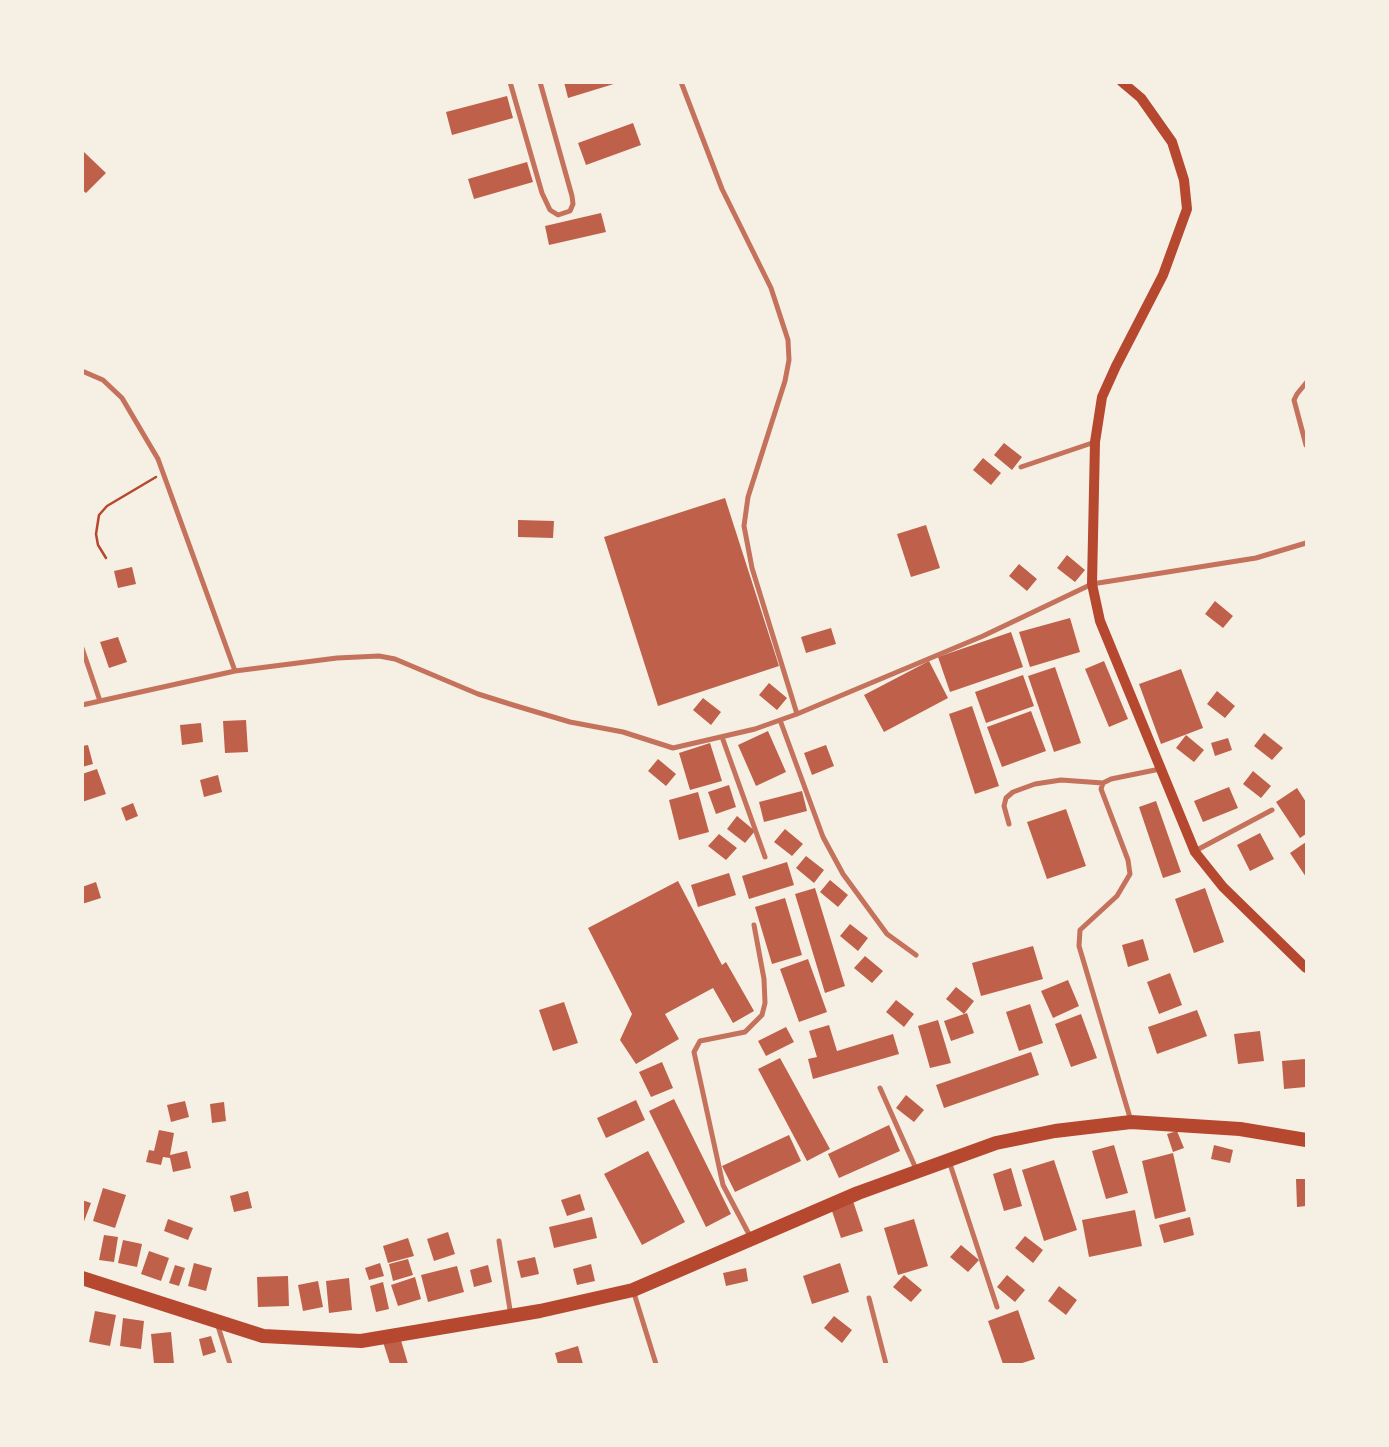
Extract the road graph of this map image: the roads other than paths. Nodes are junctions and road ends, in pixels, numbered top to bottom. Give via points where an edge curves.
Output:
1 (510, 82) edge
2 (540, 82) edge
3 (680, 82) edge
4 (1122, 82) edge
5 (82, 371) edge
6 (1306, 384) edge
7 (1095, 442) junction
8 (1306, 445) edge
9 (1021, 467) dead end
10 (1306, 544) edge
11 (1092, 584) junction
12 (82, 648) edge
13 (235, 671) junction
14 (100, 701) junction
15 (82, 705) edge
16 (797, 714) junction
17 (780, 720) junction
18 (722, 737) junction
19 (1160, 769) junction
20 (1103, 783) junction
21 (1272, 810) dead end
22 (1009, 824) dead end
23 (1195, 852) junction
24 (765, 857) dead end
25 (754, 925) dead end
26 (916, 955) dead end
27 (1306, 968) edge
28 (880, 1088) dead end
29 (1131, 1122) junction
30 (1306, 1140) edge
31 (949, 1160) junction
32 (917, 1171) junction
33 (751, 1239) junction
34 (499, 1241) dead end
35 (82, 1278) edge
36 (633, 1290) junction
37 (869, 1298) dead end
38 (997, 1307) dead end
39 (511, 1316) junction
40 (216, 1320) junction
41 (230, 1364) edge
42 (656, 1364) edge
43 (886, 1364) edge

1 - 2 street via 542,193 550,210 558,215 570,211 572,196
3 - 16 street via 722,190 772,288 788,340 785,381 748,497 744,526 752,568
4 - 7 main road via 1141,98 1172,142 1184,180 1187,209 1163,274 1102,397
5 - 13 street via 103,380 122,398 158,458
6 - 8 street via 1294,400
7 - 9 street
7 - 11 main road
10 - 11 street via 1256,558
11 - 16 street via 983,636
11 - 19 main road via 1100,621
12 - 14 street
13 - 14 street
13 - 18 street via 379,656 404,662 513,706 623,732 673,748
14 - 15 street
16 - 17 street
17 - 18 street
17 - 26 street via 822,837 843,874 888,934
18 - 24 street
19 - 20 street
19 - 23 main road
20 - 22 street via 1061,780 1034,784 1012,792 1004,806
20 - 29 street via 1102,789 1130,874 1117,896 1080,930 1079,946
21 - 23 street
23 - 27 main road via 1223,887
25 - 33 street via 764,979 762,1015 745,1032 700,1041 694,1052 723,1185
28 - 32 street
29 - 30 highway via 1240,1129
29 - 31 highway via 1056,1131 996,1143
31 - 32 highway
31 - 38 street
32 - 33 highway
33 - 36 highway
34 - 39 street
35 - 40 highway
36 - 39 highway
36 - 42 street
37 - 43 street
39 - 40 highway via 361,1341 262,1336
40 - 41 street

